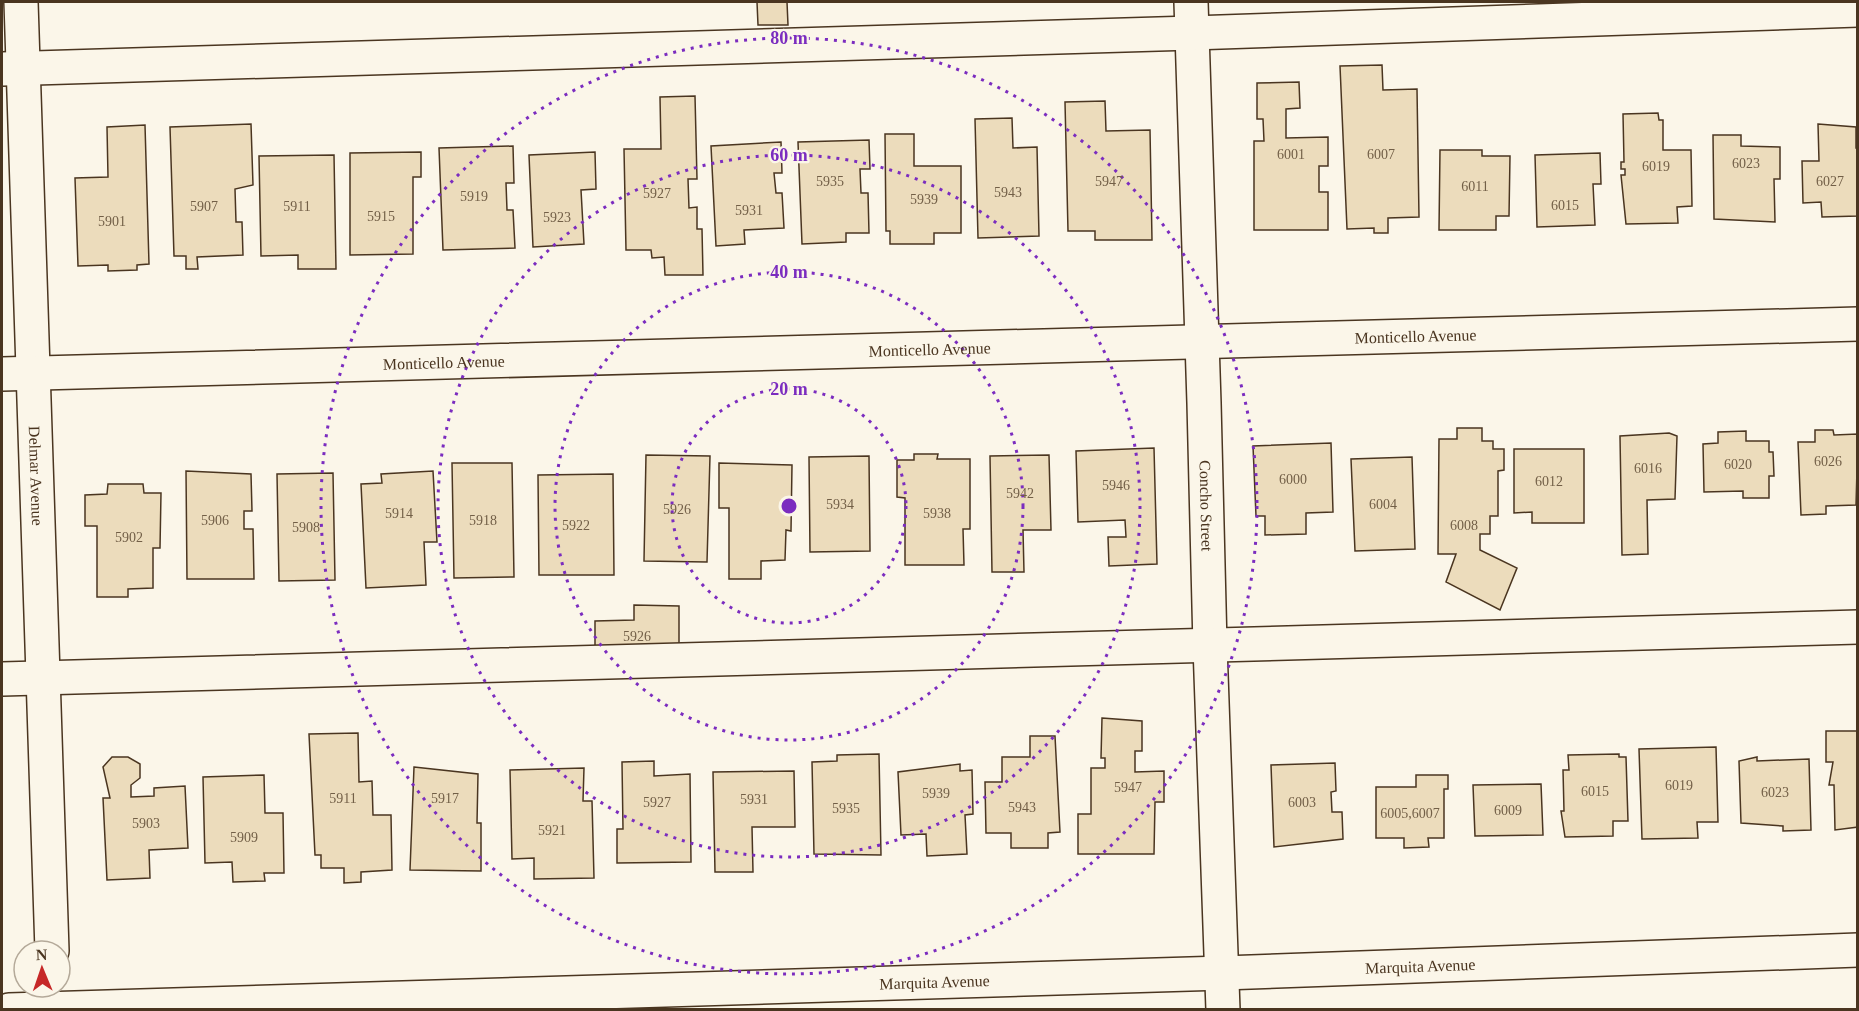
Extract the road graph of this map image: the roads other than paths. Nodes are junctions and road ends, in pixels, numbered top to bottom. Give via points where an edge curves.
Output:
1 (21, 2) edge
2 (1857, 10) edge
3 (1192, 17) edge
4 (12, 69) edge
5 (1857, 324) edge
6 (1202, 341) junction
7 (2, 374) edge
8 (34, 374) junction
9 (1857, 627) edge
10 (1210, 646) junction
11 (43, 678) junction
12 (2, 679) edge
13 (52, 939) edge
14 (1857, 950) edge
15 (1222, 973) junction
16 (53, 1002) edge
17 (9, 1010) edge
18 (1223, 1010) edge

1 - 4 street, Delmar Avenue
2 - 3 street
3 - 4 street
3 - 6 street, Concho Street
4 - 8 street, Delmar Avenue
5 - 6 street, Monticello Avenue
6 - 8 street, Monticello Avenue
6 - 10 street, Concho Street
7 - 8 street, Monticello Avenue
8 - 11 street, Delmar Avenue
9 - 10 street
10 - 11 street
10 - 15 street, Concho Street
11 - 12 street
11 - 13 street, Delmar Avenue
14 - 15 street, Marquita Avenue
15 - 16 street, Marquita Avenue
15 - 18 street, Concho Street
16 - 17 street, Marquita Avenue

